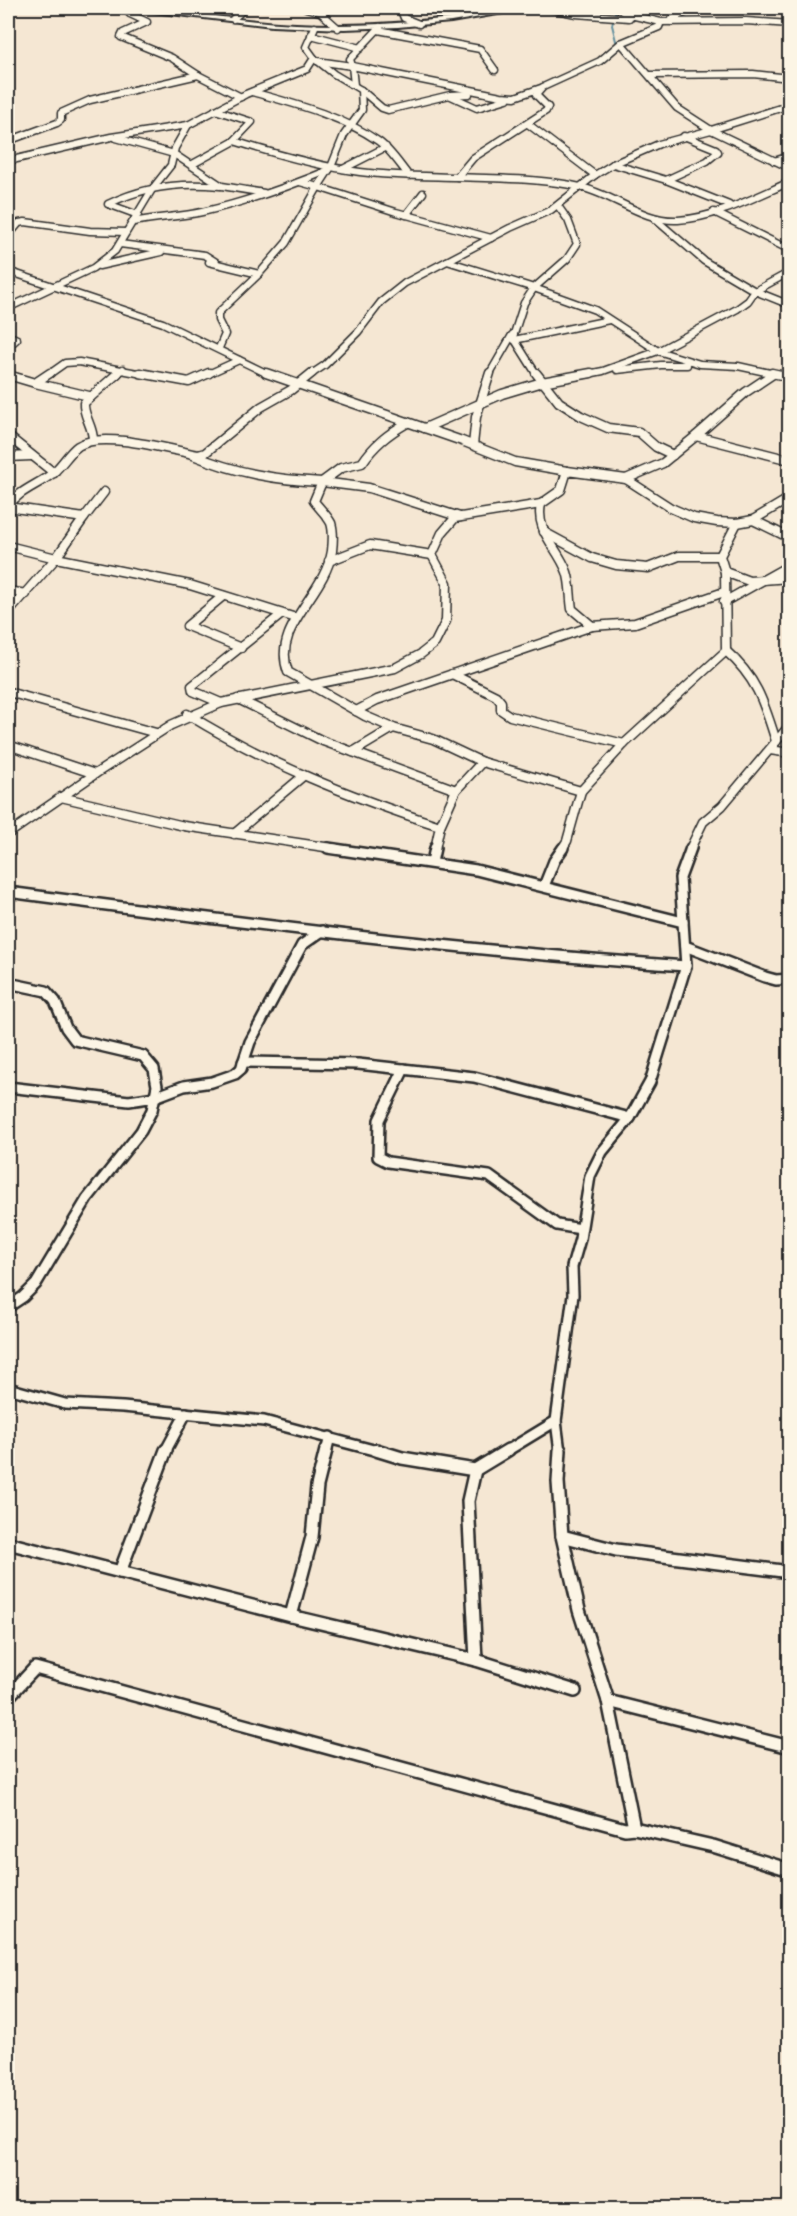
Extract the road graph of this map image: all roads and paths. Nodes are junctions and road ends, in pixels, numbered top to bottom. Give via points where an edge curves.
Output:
1 (125, 8) edge
2 (138, 8) edge
3 (245, 8) edge
4 (306, 8) edge
5 (400, 8) edge
6 (530, 8) edge
7 (547, 8) edge
8 (618, 8) edge
9 (693, 8) edge
10 (233, 19) junction
11 (658, 22) junction
12 (672, 22) junction
13 (419, 24) junction
14 (789, 24) edge
15 (315, 27) junction
16 (338, 28) junction
17 (379, 29) junction
18 (311, 35) junction
19 (621, 44) junction
20 (361, 48) junction
21 (316, 60) junction
22 (352, 66) junction
23 (495, 70) dead end
24 (198, 75) junction
25 (650, 75) junction
26 (789, 78) edge
27 (354, 85) junction
28 (543, 87) junction
29 (361, 90) junction
30 (252, 92) junction
31 (476, 93) junction
32 (450, 95) junction
33 (242, 97) junction
34 (515, 97) junction
35 (540, 99) junction
36 (789, 105) edge
37 (215, 110) junction
38 (528, 124) junction
39 (188, 125) junction
40 (351, 126) junction
41 (711, 130) junction
42 (684, 136) junction
43 (111, 137) junction
44 (8, 141) edge
45 (234, 141) junction
46 (386, 147) junction
47 (174, 154) junction
48 (789, 156) edge
49 (8, 161) edge
50 (774, 161) junction
51 (613, 164) junction
52 (191, 165) junction
53 (789, 168) edge
54 (330, 169) junction
55 (343, 169) junction
56 (595, 175) junction
57 (409, 176) junction
58 (457, 177) junction
59 (666, 180) junction
60 (300, 182) junction
61 (789, 182) edge
62 (222, 186) junction
63 (780, 186) junction
64 (318, 187) junction
65 (581, 187) junction
66 (153, 188) junction
67 (789, 189) edge
68 (266, 193) junction
69 (423, 193) dead end
70 (729, 205) junction
71 (558, 206) junction
72 (714, 212) junction
73 (406, 214) junction
74 (138, 215) junction
75 (651, 215) junction
76 (134, 222) junction
77 (126, 232) junction
78 (8, 236) edge
79 (491, 238) junction
80 (120, 244) junction
81 (789, 250) edge
82 (170, 251) junction
83 (447, 261) junction
84 (93, 268) junction
85 (8, 271) edge
86 (789, 272) edge
87 (259, 274) junction
88 (53, 288) junction
89 (534, 288) junction
90 (754, 291) junction
91 (789, 305) edge
92 (8, 308) edge
93 (609, 320) junction
94 (8, 335) edge
95 (513, 338) junction
96 (8, 347) edge
97 (219, 348) junction
98 (658, 351) junction
99 (239, 360) junction
100 (709, 366) junction
101 (123, 369) junction
102 (603, 371) junction
103 (773, 374) junction
104 (8, 375) edge
105 (789, 377) edge
106 (542, 382) junction
107 (35, 383) junction
108 (297, 383) junction
109 (89, 396) junction
110 (479, 403) junction
111 (407, 423) junction
112 (425, 428) junction
113 (8, 436) edge
114 (696, 436) junction
115 (93, 440) junction
116 (473, 445) junction
117 (191, 454) junction
118 (673, 455) junction
119 (31, 456) junction
120 (8, 457) edge
121 (789, 460) edge
122 (567, 471) junction
123 (54, 473) junction
124 (626, 479) junction
125 (322, 482) junction
126 (104, 492) dead end
127 (789, 498) edge
128 (541, 504) junction
129 (8, 507) edge
130 (460, 516) junction
131 (84, 518) junction
132 (753, 520) junction
133 (737, 523) junction
134 (543, 532) junction
135 (789, 538) edge
136 (8, 546) edge
137 (432, 555) junction
138 (720, 556) junction
139 (56, 558) junction
140 (329, 561) junction
141 (789, 565) edge
142 (725, 572) junction
143 (789, 578) edge
144 (761, 581) junction
145 (8, 591) edge
146 (724, 592) junction
147 (26, 594) junction
148 (223, 596) junction
149 (724, 603) junction
150 (8, 613) edge
151 (282, 614) junction
152 (296, 618) junction
153 (592, 627) junction
154 (241, 648) junction
155 (726, 651) junction
156 (452, 674) junction
157 (309, 685) junction
158 (8, 692) edge
159 (238, 699) junction
160 (221, 703) junction
161 (356, 711) junction
162 (187, 714) junction
163 (789, 725) edge
164 (393, 728) junction
165 (156, 733) junction
166 (624, 744) junction
167 (8, 745) edge
168 (773, 746) junction
169 (353, 752) junction
170 (789, 753) edge
171 (482, 762) junction
172 (95, 774) junction
173 (302, 777) junction
174 (456, 790) junction
175 (581, 791) junction
176 (61, 797) junction
177 (440, 826) junction
178 (8, 834) edge
179 (234, 834) junction
180 (432, 862) junction
181 (544, 886) junction
182 (8, 892) edge
183 (683, 922) junction
184 (322, 931) junction
185 (685, 946) junction
186 (686, 966) junction
187 (789, 979) edge
188 (8, 983) edge
189 (243, 1062) junction
190 (404, 1069) junction
191 (8, 1087) edge
192 (155, 1097) junction
193 (630, 1118) junction
194 (580, 1229) junction
195 (8, 1307) edge
196 (8, 1388) edge
197 (186, 1413) junction
198 (556, 1421) junction
199 (330, 1437) junction
200 (475, 1470) junction
201 (562, 1536) junction
202 (8, 1543) edge
203 (120, 1572) junction
204 (789, 1572) edge
205 (291, 1616) junction
206 (476, 1660) junction
207 (575, 1691) dead end
208 (8, 1697) edge
209 (608, 1701) junction
210 (789, 1747) edge
211 (634, 1828) junction
212 (789, 1870) edge

1 - 24 street via 147,22 122,37 172,58
2 - 10 street
3 - 10 street
4 - 16 street via 320,12
5 - 13 street via 404,18
6 - 13 street
7 - 11 street
8 - 11 street via 626,14
9 - 12 street
10 - 15 street
11 - 12 street
11 - 19 street via 659,27
12 - 14 street
13 - 17 street
15 - 16 street
15 - 18 street
16 - 17 street
17 - 20 street
17 - 23 street via 480,49
18 - 20 street
18 - 21 street via 306,47
19 - 25 street
19 - 28 street via 593,65
20 - 22 street via 350,59
21 - 22 street
21 - 27 street
21 - 30 street via 307,69
22 - 27 street
22 - 31 street
24 - 33 street
24 - 44 street via 90,100 61,113 57,123
25 - 26 street via 753,74
25 - 41 street via 677,108
27 - 29 street
28 - 31 street
28 - 34 street
28 - 35 street via 536,93
29 - 32 street via 386,110
29 - 40 street via 363,106
30 - 33 street
30 - 40 street via 326,114
31 - 32 street
31 - 34 street
32 - 34 street via 477,108
33 - 37 street
34 - 35 street
35 - 38 street via 548,108
36 - 41 street
37 - 39 street
37 - 45 street via 251,120 252,124
38 - 56 street
38 - 58 street via 473,158
39 - 43 street
39 - 47 street
40 - 46 street
40 - 54 street
41 - 42 street
41 - 50 street
42 - 51 street
42 - 59 street via 718,152
43 - 47 street
43 - 49 street
45 - 52 street
45 - 54 street
46 - 55 street
46 - 57 street
47 - 52 street
47 - 66 street via 171,165
48 - 50 street
50 - 53 street
51 - 56 street
51 - 59 street
52 - 62 street
54 - 55 street
54 - 60 street
54 - 64 street
55 - 57 street
56 - 65 street
57 - 58 street
58 - 65 street
59 - 70 street
60 - 64 street
60 - 68 street
61 - 63 street
62 - 66 street via 185,184
62 - 68 street
63 - 67 street
63 - 70 street
64 - 73 street
64 - 87 street via 295,229
65 - 71 street
65 - 75 street
66 - 74 street
66 - 74 street via 108,204
68 - 76 street via 184,216
69 - 73 street
70 - 72 street
71 - 79 street
71 - 89 street via 577,244 567,259
72 - 75 street via 678,220
72 - 81 street
73 - 79 street
74 - 76 street
75 - 90 street via 704,261
76 - 77 street
77 - 78 street via 25,222
77 - 80 street
79 - 83 street
80 - 82 street
80 - 84 street
82 - 84 street
82 - 87 street
83 - 89 street
83 - 108 street via 381,302 342,350
84 - 88 street
85 - 88 street
86 - 90 street
87 - 97 street via 218,313 225,334
88 - 92 street
88 - 97 street via 147,317
89 - 93 street via 585,306
89 - 95 street via 524,303
90 - 91 street
90 - 98 street via 737,309
93 - 95 street
93 - 98 street
94 - 96 street via 17,339
95 - 106 street
95 - 110 street via 501,349
97 - 99 street
98 - 100 street
98 - 102 street
99 - 101 street via 189,382
99 - 108 street
100 - 102 street via 661,365
100 - 103 street via 738,366
101 - 107 street via 71,362
101 - 109 street
102 - 106 street
103 - 105 street
103 - 114 street
104 - 107 street
106 - 110 street
106 - 118 street via 559,402 581,416 614,430 639,432
107 - 109 street
108 - 111 street
108 - 117 street via 238,424 205,453
109 - 115 street via 82,407 94,429
110 - 112 street
110 - 116 street
111 - 112 street
111 - 125 street via 388,434 362,463 341,468
112 - 116 street
113 - 119 street
114 - 118 street
114 - 121 street
115 - 117 street
115 - 123 street via 77,446
116 - 122 street via 515,462
117 - 125 street via 249,476
118 - 124 street
119 - 120 street
119 - 123 street
122 - 124 street
122 - 128 street via 561,490
123 - 129 street via 16,496
124 - 133 street via 682,513 707,521
125 - 130 street via 369,488
125 - 140 street via 314,501 332,528
126 - 131 street
127 - 132 street
128 - 130 street
128 - 134 street
129 - 131 street
130 - 137 street via 446,526
131 - 139 street
132 - 133 street
132 - 135 street
133 - 138 street
134 - 138 street via 592,558 616,565 648,568 679,556
134 - 153 street via 567,572 572,609
136 - 139 street
137 - 140 street via 370,545
137 - 157 street via 448,589 446,621 435,643 395,668
138 - 142 street
139 - 147 street
139 - 148 street via 184,584
140 - 152 street via 324,577
141 - 144 street
142 - 144 street
142 - 146 street
143 - 144 street
144 - 149 street
145 - 147 street
146 - 149 street
146 - 153 street via 635,622
147 - 150 street
148 - 151 street
148 - 154 street via 187,626
149 - 155 street
151 - 152 street
151 - 154 street
152 - 157 street via 285,646 284,666
153 - 156 street
154 - 160 street via 192,686 198,694
155 - 166 street
155 - 168 street via 758,686
156 - 161 street
156 - 166 street via 496,696 501,710 510,716
157 - 159 street
157 - 161 street
158 - 165 street
159 - 160 street
159 - 169 street
160 - 162 street
161 - 164 street
162 - 165 street
162 - 173 street via 248,751
163 - 168 street
164 - 169 street
164 - 171 street via 433,739
165 - 172 street
166 - 175 street
167 - 172 street
168 - 170 street
168 - 183 street via 722,806 703,822 680,878
169 - 174 street
171 - 174 street
171 - 175 street
172 - 176 street
173 - 177 street
173 - 179 street
174 - 177 street
175 - 181 street via 567,841
176 - 178 street
176 - 179 street via 148,819
177 - 180 street
179 - 180 street
180 - 181 street
181 - 183 street
182 - 184 street
183 - 185 street
184 - 186 street via 549,957
184 - 189 street via 302,945
185 - 186 street
185 - 187 street via 765,977
186 - 193 street via 659,1059
188 - 192 street via 52,995 63,1024 75,1040 134,1053 150,1061 156,1081
189 - 190 street via 321,1062
189 - 192 street via 235,1074 224,1079 184,1086
190 - 193 street via 486,1079
190 - 194 street via 379,1120 378,1156 388,1162 489,1176 557,1226
191 - 192 street via 114,1101
192 - 195 street via 139,1134 71,1222 43,1274 21,1299
193 - 194 street via 602,1152 590,1176
194 - 198 street via 572,1267 573,1295
196 - 197 street via 65,1404
197 - 199 street via 264,1421
197 - 203 street via 163,1456
198 - 200 street
198 - 201 street
199 - 200 street via 402,1458
199 - 205 street via 317,1486 312,1537
200 - 206 street via 468,1502
201 - 204 street via 616,1550
201 - 209 street via 579,1610
202 - 203 street
203 - 205 street
205 - 206 street
206 - 207 street
208 - 211 street via 35,1668 614,1826
209 - 210 street
209 - 211 street
211 - 212 street via 713,1846

